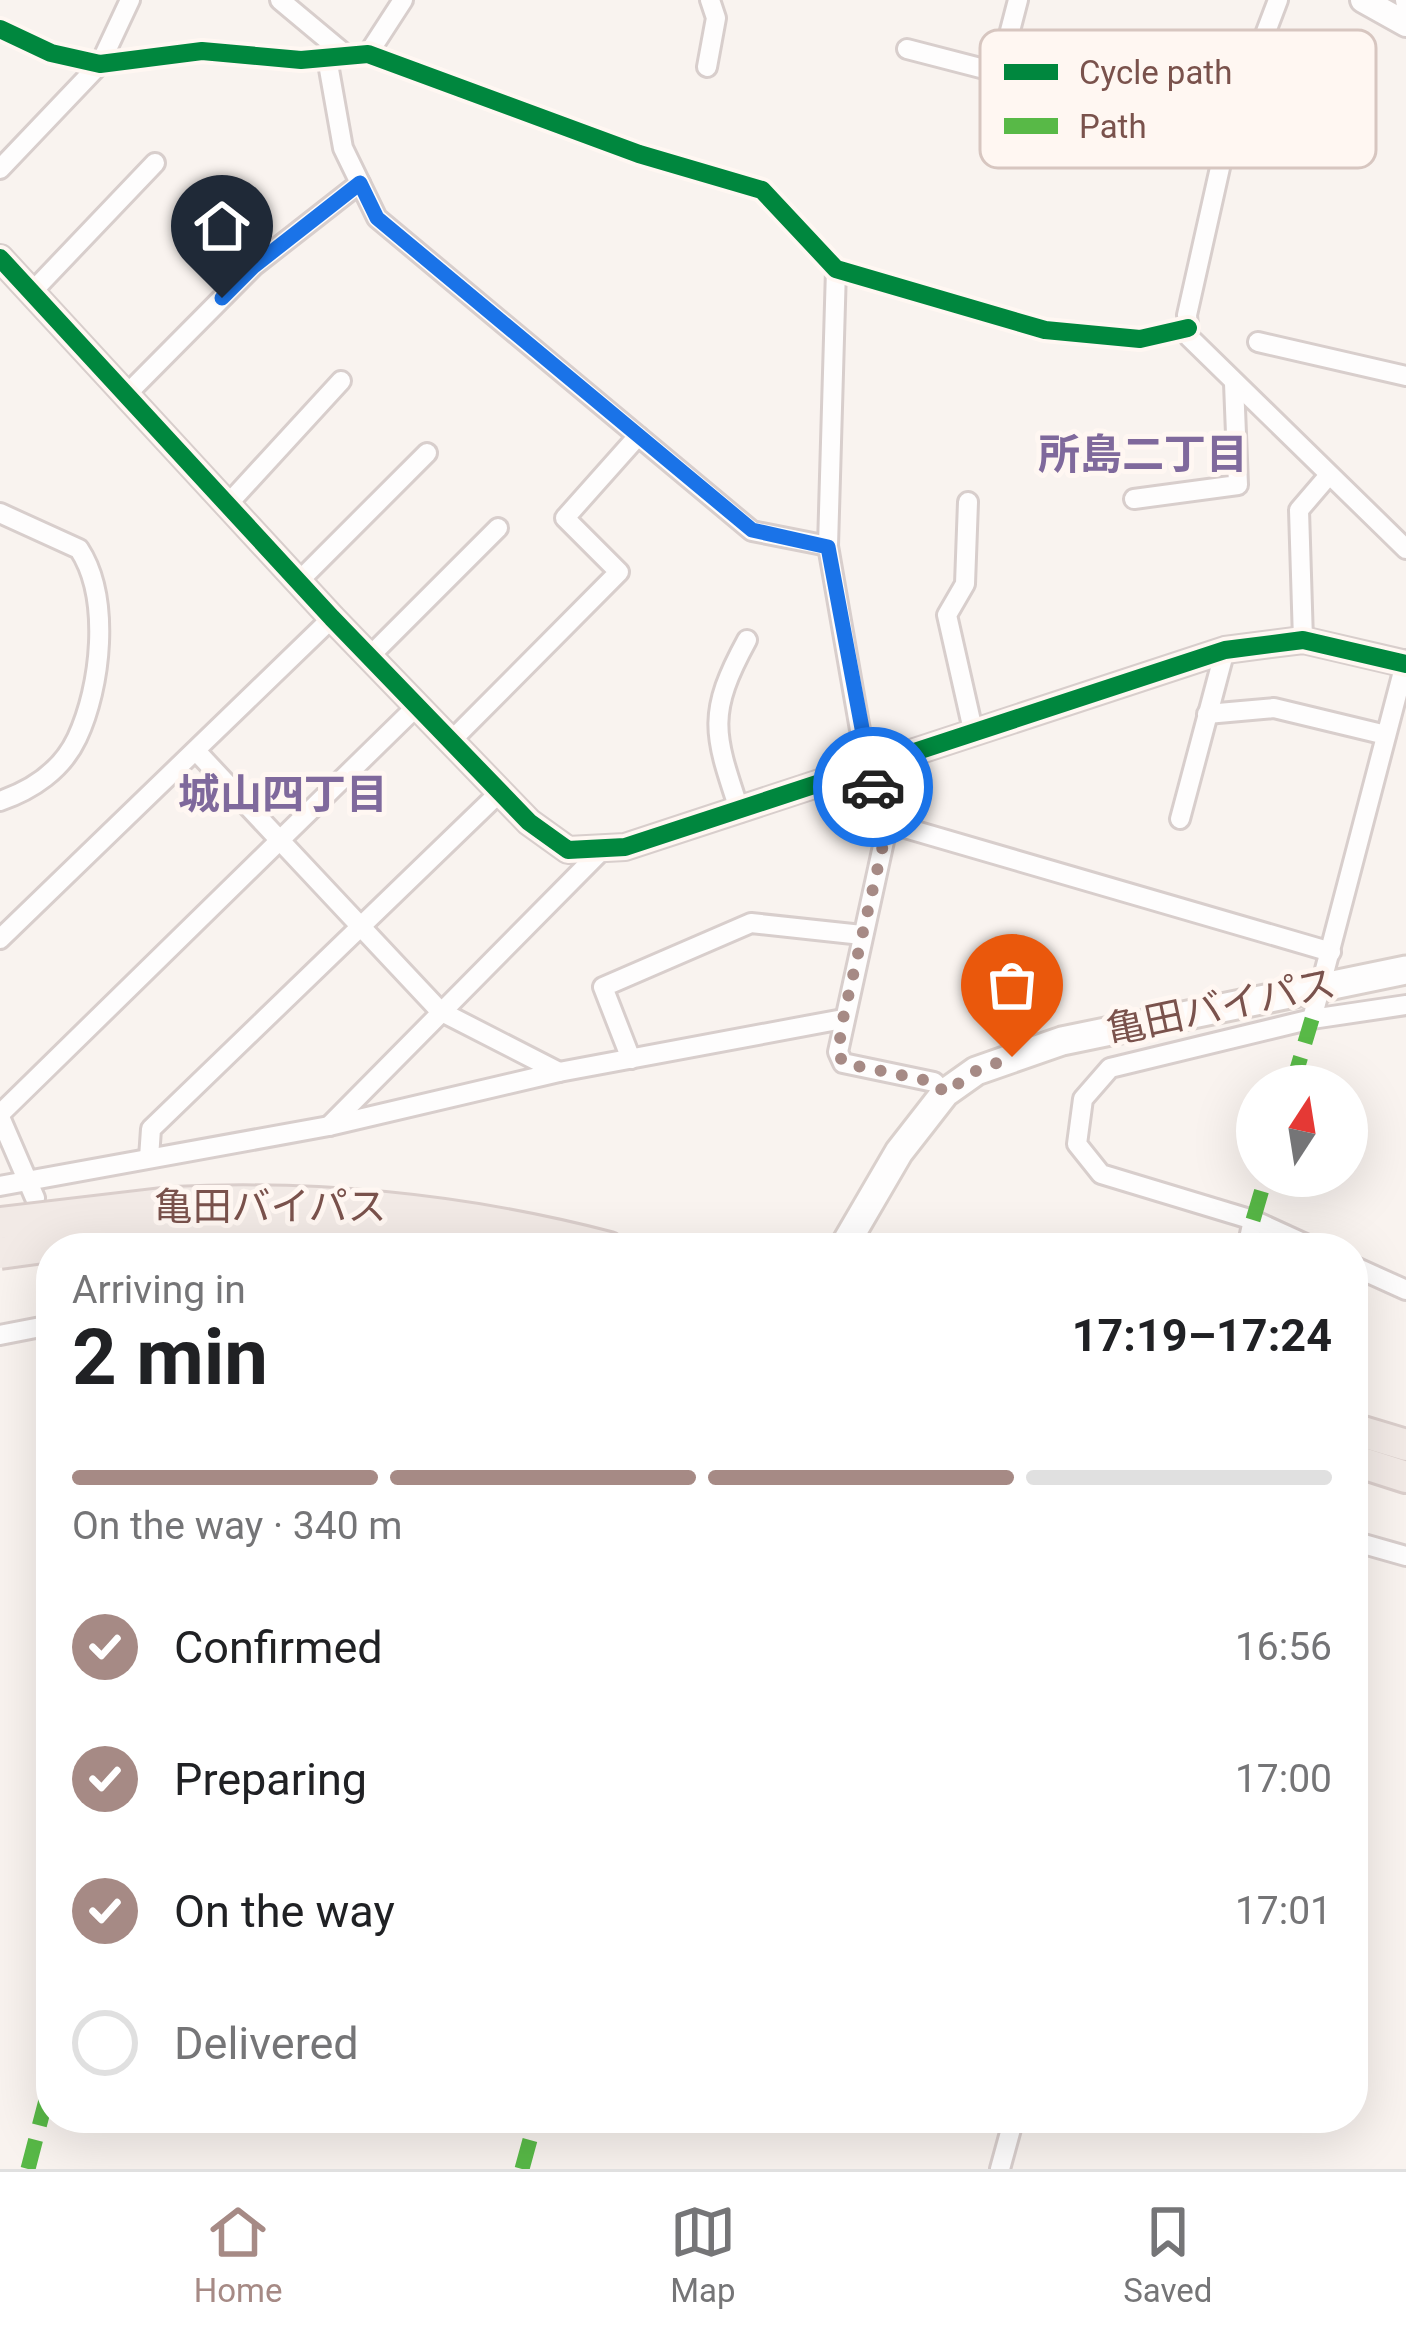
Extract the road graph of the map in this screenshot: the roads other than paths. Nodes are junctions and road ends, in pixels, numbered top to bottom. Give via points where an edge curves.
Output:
1 (130, 0) edge
2 (280, 0) edge
3 (403, 0) edge
4 (710, 0) edge
5 (1018, 0) edge
6 (1279, 0) edge
7 (1363, 0) edge
8 (1406, 23) edge
9 (0, 29) edge
10 (1010, 30) edge
11 (1267, 30) edge
12 (907, 49) dead end
13 (368, 54) junction
14 (337, 57) junction
15 (100, 64) junction
16 (707, 67) dead end
17 (980, 68) edge
18 (155, 163) dead end
19 (1220, 168) edge
20 (0, 169) edge
21 (360, 183) junction
22 (0, 257) edge
23 (836, 269) junction
24 (32, 292) junction
25 (1188, 328) junction
26 (1258, 341) dead end
27 (1406, 376) edge
28 (341, 381) dead end
29 (1234, 383) junction
30 (127, 394) junction
31 (638, 436) junction
32 (427, 453) dead end
33 (1329, 475) junction
34 (1134, 499) dead end
35 (968, 502) dead end
36 (228, 504) junction
37 (0, 512) edge
38 (498, 528) dead end
39 (828, 547) junction
40 (1406, 549) edge
41 (299, 581) junction
42 (332, 618) junction
43 (747, 640) dead end
44 (1303, 640) junction
45 (1225, 650) junction
46 (369, 657) junction
47 (1406, 663) edge
48 (417, 706) junction
49 (1208, 714) junction
50 (973, 730) junction
51 (1386, 735) junction
52 (451, 741) junction
53 (197, 752) junction
54 (867, 770) junction
55 (500, 792) junction
56 (0, 801) edge
57 (740, 812) junction
58 (1180, 819) dead end
59 (888, 823) junction
60 (282, 842) junction
61 (603, 849) junction
62 (361, 926) junction
63 (862, 935) junction
64 (0, 939) edge
65 (1331, 952) junction
66 (1406, 970) edge
67 (1324, 984) junction
68 (1406, 1005) edge
69 (440, 1011) junction
70 (843, 1019) junction
71 (1312, 1019) junction
72 (632, 1059) junction
73 (560, 1072) junction
74 (945, 1093) junction
75 (0, 1116) edge
76 (329, 1126) junction
77 (149, 1157) junction
78 (0, 1186) edge
79 (32, 1190) junction
80 (174, 1216) junction
81 (1253, 1220) junction
82 (0, 1223) edge
83 (94, 1233) edge
84 (365, 1233) edge
85 (545, 1233) edge
86 (852, 1233) edge
87 (1250, 1233) edge
88 (1281, 1233) edge
89 (36, 1245) edge
90 (0, 1253) edge
91 (1368, 1273) edge
92 (1406, 1290) edge
93 (36, 1328) edge
94 (0, 1335) edge
95 (1368, 1434) edge
96 (1406, 1445) edge
97 (1368, 1465) edge
98 (1406, 1477) edge
99 (1368, 1545) edge
100 (1406, 1556) edge
101 (1010, 2133) edge
102 (1000, 2169) edge

1 - 15 street
2 - 14 street
3 - 13 street
4 - 16 street via 716,18
5 - 10 street
6 - 11 street
7 - 8 street
9 - 15 street
12 - 17 street
13 - 14 street
13 - 23 street via 639,154 762,190
14 - 15 street via 202,51
14 - 21 street via 343,148
15 - 20 street
18 - 24 street
19 - 25 street
21 - 30 street via 254,266
21 - 31 street via 377,218
22 - 24 street
23 - 25 street via 1045,330 1140,339
23 - 39 street
24 - 30 street
25 - 29 street
26 - 27 street
28 - 36 street
29 - 33 street
29 - 34 street via 1238,485
30 - 36 street
31 - 39 street via 752,530
31 - 52 street via 565,518 619,572
32 - 41 street
33 - 40 street
33 - 44 street via 1299,510
35 - 50 street via 965,584 947,615
36 - 41 street
37 - 56 street via 79,549 95,596 98,643 76,740 29,790
38 - 46 street
39 - 54 street
41 - 42 street
42 - 46 street
42 - 53 street
43 - 57 street via 727,677 714,734
44 - 45 street
44 - 47 street
45 - 49 street
45 - 50 street
46 - 48 street
47 - 51 street
48 - 52 street
48 - 60 street
49 - 51 street via 1274,708
49 - 58 street
50 - 54 street
51 - 65 street
52 - 55 street
53 - 60 street
53 - 64 street
54 - 57 street
54 - 59 street
55 - 61 street via 568,850
55 - 62 street
57 - 61 street
59 - 63 street
59 - 65 street
60 - 62 street
60 - 75 street
61 - 69 street
62 - 69 street
62 - 77 street via 151,1129
63 - 70 street
63 - 72 street via 751,923 603,987
65 - 67 street
66 - 67 main road, 亀田バイパス
67 - 71 street
67 - 74 main road, 亀田バイパス via 1062,1042 976,1071
68 - 71 street
69 - 73 street
69 - 76 street
70 - 72 street
70 - 74 street via 843,1063 934,1082
71 - 81 street via 1110,1068 1083,1099 1078,1144 1101,1174
72 - 73 street
73 - 76 street
74 - 86 main road, 亀田バイパス via 899,1151
75 - 79 street
76 - 77 street
77 - 79 street
78 - 79 street
80 - 82 highway, 亀田バイパス, bridge
80 - 83 highway, 亀田バイパス, bridge
80 - 84 highway, 亀田バイパス
80 - 85 highway, 亀田バイパス via 332,1201
81 - 87 street
81 - 88 street
89 - 90 highway, 亀田バイパス, bridge
91 - 92 street
93 - 94 street
95 - 96 highway
97 - 98 highway
99 - 100 street
101 - 102 street

